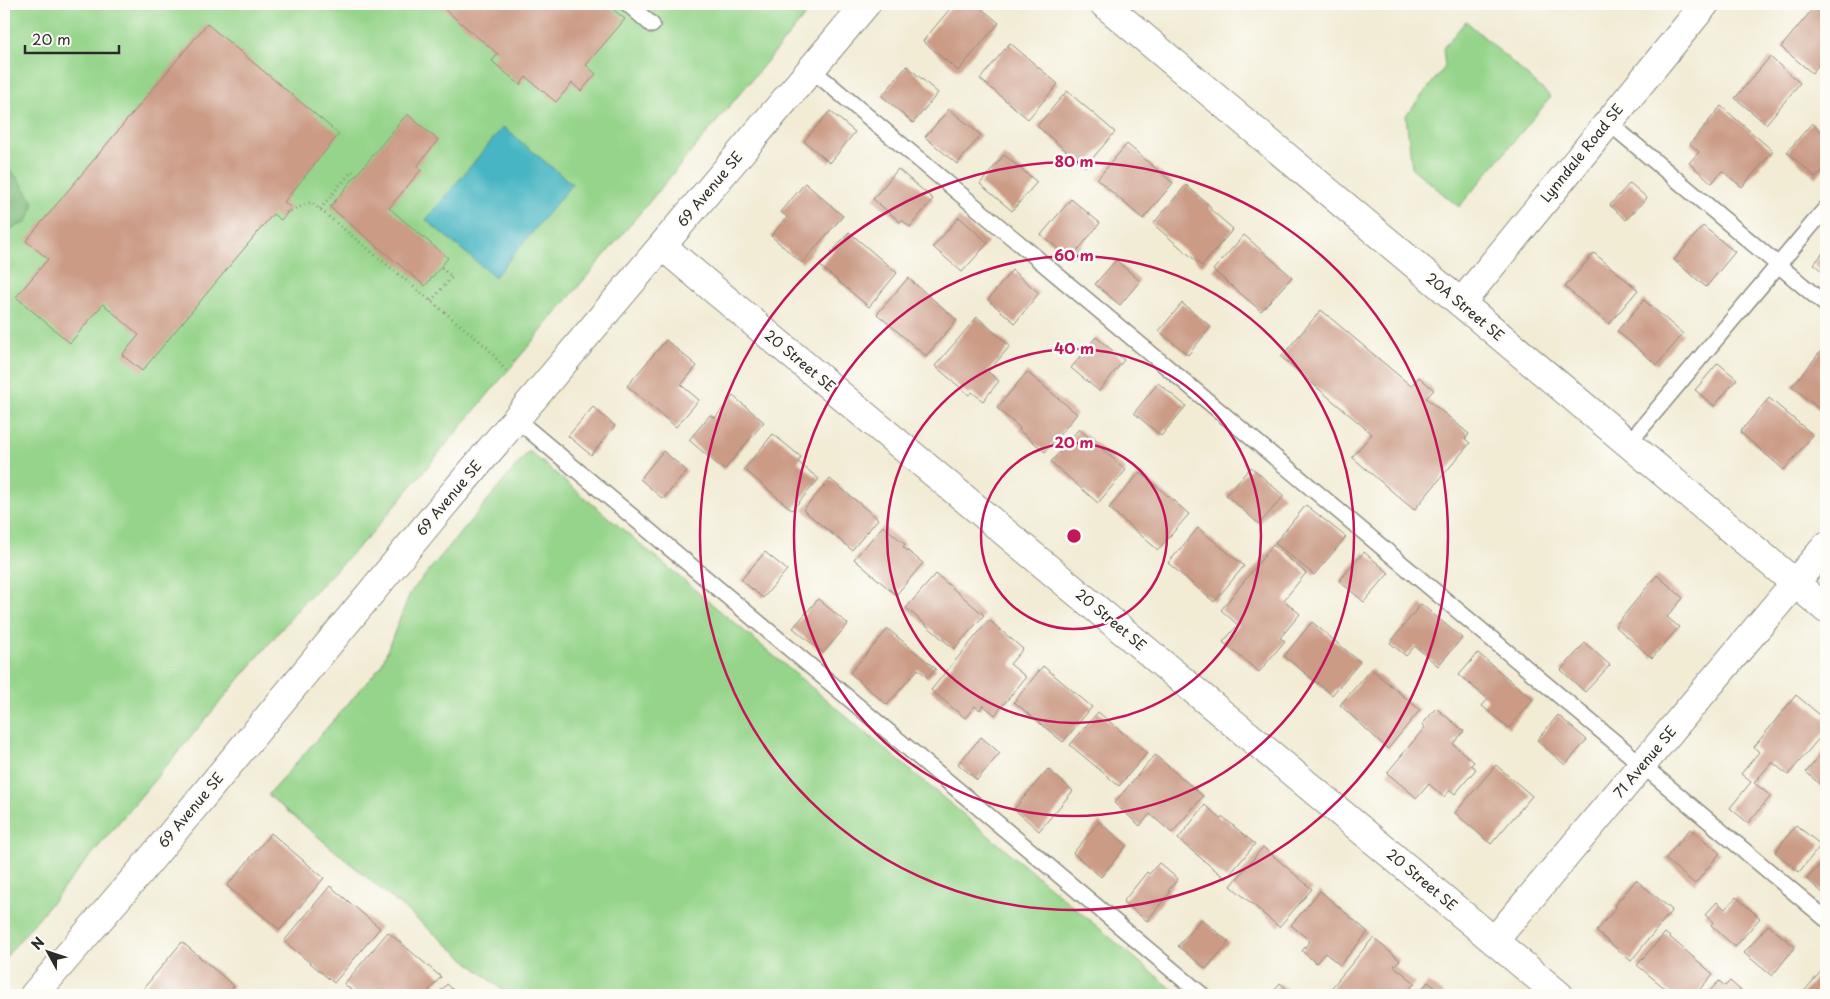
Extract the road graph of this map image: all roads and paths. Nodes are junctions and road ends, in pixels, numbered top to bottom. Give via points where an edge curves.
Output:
1 (628, 4) edge
2 (866, 4) edge
3 (1104, 4) edge
4 (1706, 4) edge
5 (652, 25) dead end
6 (811, 69) junction
7 (1608, 122) junction
8 (356, 175) dead end
9 (1826, 208) edge
10 (320, 209) junction
11 (286, 213) dead end
12 (662, 246) junction
13 (1779, 264) junction
14 (440, 268) dead end
15 (432, 301) junction
16 (1461, 303) junction
17 (1826, 305) edge
18 (508, 374) dead end
19 (516, 419) junction
20 (1628, 444) junction
21 (1826, 546) edge
22 (1795, 583) junction
23 (1826, 609) edge
24 (1643, 766) junction
25 (1826, 919) edge
26 (1494, 940) junction
27 (34, 995) edge
28 (1202, 995) edge
29 (1560, 995) edge

1 - 5 lane
2 - 6 street, 69 Avenue SE
3 - 16 street, 20A Street SE
4 - 7 street, Lynndale Road SE
6 - 12 street, 69 Avenue SE
6 - 24 lane
7 - 13 lane
7 - 16 street, Lynndale Road SE
8 - 10 path via 352,171
9 - 13 lane
10 - 11 path via 311,202
10 - 15 path
12 - 19 street, 69 Avenue SE
12 - 26 street, 20 Street SE
13 - 17 lane
13 - 20 lane
14 - 15 path via 452,277
15 - 18 path via 488,348
16 - 20 street, 20A Street SE
19 - 27 street, 69 Avenue SE
19 - 28 lane
20 - 22 street, 20A Street SE
21 - 22 street, 71 Avenue SE
22 - 23 street, 20A Street SE
22 - 24 street, 71 Avenue SE
24 - 25 lane
24 - 26 street, 71 Avenue SE
26 - 29 street, 20 Street SE

